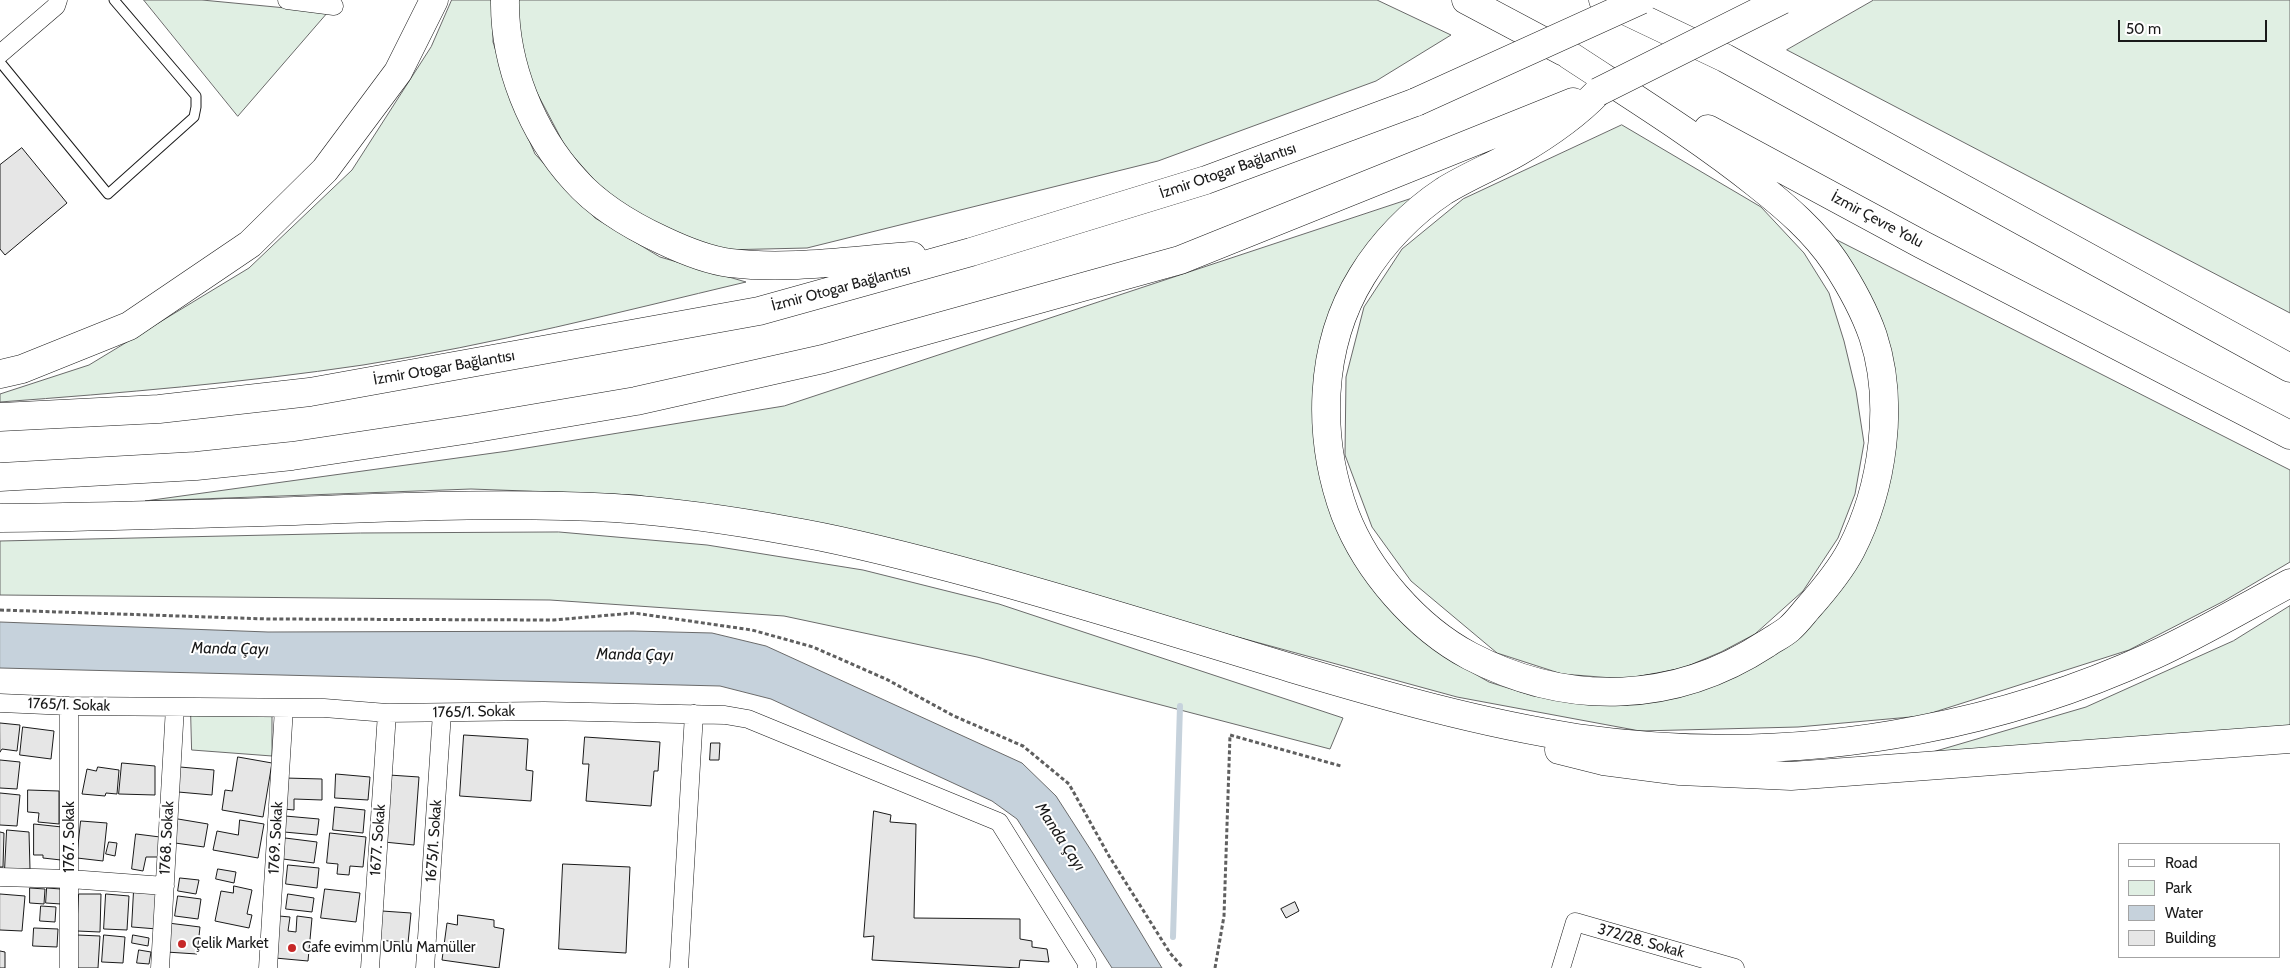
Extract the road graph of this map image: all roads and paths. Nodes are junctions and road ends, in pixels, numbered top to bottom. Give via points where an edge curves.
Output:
1 (58, 0) edge
2 (114, 0) edge
3 (286, 0) edge
4 (434, 0) edge
5 (505, 0) edge
6 (1467, 0) edge
7 (1603, 0) edge
8 (1635, 0) edge
9 (1641, 0) edge
10 (1782, 0) edge
11 (334, 6) dead end
12 (1668, 32) junction
13 (0, 54) edge
14 (1569, 55) junction
15 (0, 62) edge
16 (1598, 92) junction
17 (971, 252) junction
18 (2290, 368) edge
19 (0, 374) edge
20 (0, 416) edge
21 (2290, 434) edge
22 (0, 477) edge
23 (0, 518) edge
24 (2290, 583) edge
25 (0, 610) edge
26 (0, 703) edge
27 (69, 706) junction
28 (175, 707) junction
29 (284, 708) junction
30 (387, 713) junction
31 (442, 713) junction
32 (694, 714) junction
33 (1466, 717) junction
34 (2290, 739) edge
35 (1342, 766) dead end
36 (0, 877) edge
37 (70, 879) junction
38 (165, 886) junction
39 (69, 968) edge
40 (160, 968) edge
41 (268, 968) edge
42 (370, 968) edge
43 (426, 968) edge
44 (679, 968) edge
45 (1087, 968) edge
46 (1183, 968) edge
47 (1215, 968) edge
48 (1561, 968) edge
49 (1735, 968) edge

1 - 13 street via 56,6
2 - 15 lane via 196,96 196,107 194,117 108,194
3 - 11 street
4 - 19 highway via 398,72 325,170 250,244 129,326 22,369
5 - 17 highway via 513,62 527,105 548,145 575,181 606,207 643,231 683,250 729,263 778,266
6 - 14 highway, İzmir Çevre Yolu
7 - 12 highway
8 - 12 highway via 1647,8
9 - 17 highway, İzmir Otogar Bağlantısı, bridge via 1416,102 1206,180
10 - 16 highway, bridge
12 - 18 highway via 1725,58
14 - 16 highway via 1723,157 1808,227 1855,295 1873,338 1884,417 1881,460 1868,511 1850,552 1827,587 1790,628 1713,674 1634,691 1587,692 1543,685 1499,670 1453,646 1416,618 1393,594 1349,524 1339,497 1326,438 1325,398 1330,361 1341,321 1359,281 1378,252 1408,220 1444,191 1518,152 1575,115
14 - 21 highway, İzmir Çevre Yolu via 1922,244
16 - 22 highway via 1180,260 822,359 636,401 292,456 196,466
17 - 20 highway, İzmir Otogar Bağlantısı via 759,311 310,392 160,408
23 - 33 highway via 432,506 612,508 687,514 796,532 901,555
24 - 33 highway via 2157,654 2091,681 1994,712 1920,730 1839,742 1746,748 1653,746 1577,738
25 - 46 path via 268,619 554,620 634,614 752,630 813,647 1023,746 1068,784 1114,864 1170,953
26 - 27 street, 1765/1. Sokak
27 - 28 street, 1765/1. Sokak
27 - 37 street, 1767. Sokak
28 - 29 street, 1765/1. Sokak
28 - 38 street, 1768. Sokak
29 - 30 street, 1765/1. Sokak
29 - 41 street, 1769. Sokak
30 - 31 street, 1765/1. Sokak
30 - 42 street, 1677. Sokak
31 - 32 street, 1765/1. Sokak
31 - 43 street, 1675/1. Sokak
32 - 44 street
32 - 45 street, 1765/1. Sokak via 748,719 999,822 1087,963
33 - 34 highway via 1524,740 1603,761 1680,771 1791,776
35 - 47 path via 1230,735 1224,916
36 - 37 street
37 - 38 street
37 - 39 street, 1767. Sokak
38 - 40 street, 1768. Sokak
48 - 49 street, 372/28. Sokak via 1575,922

